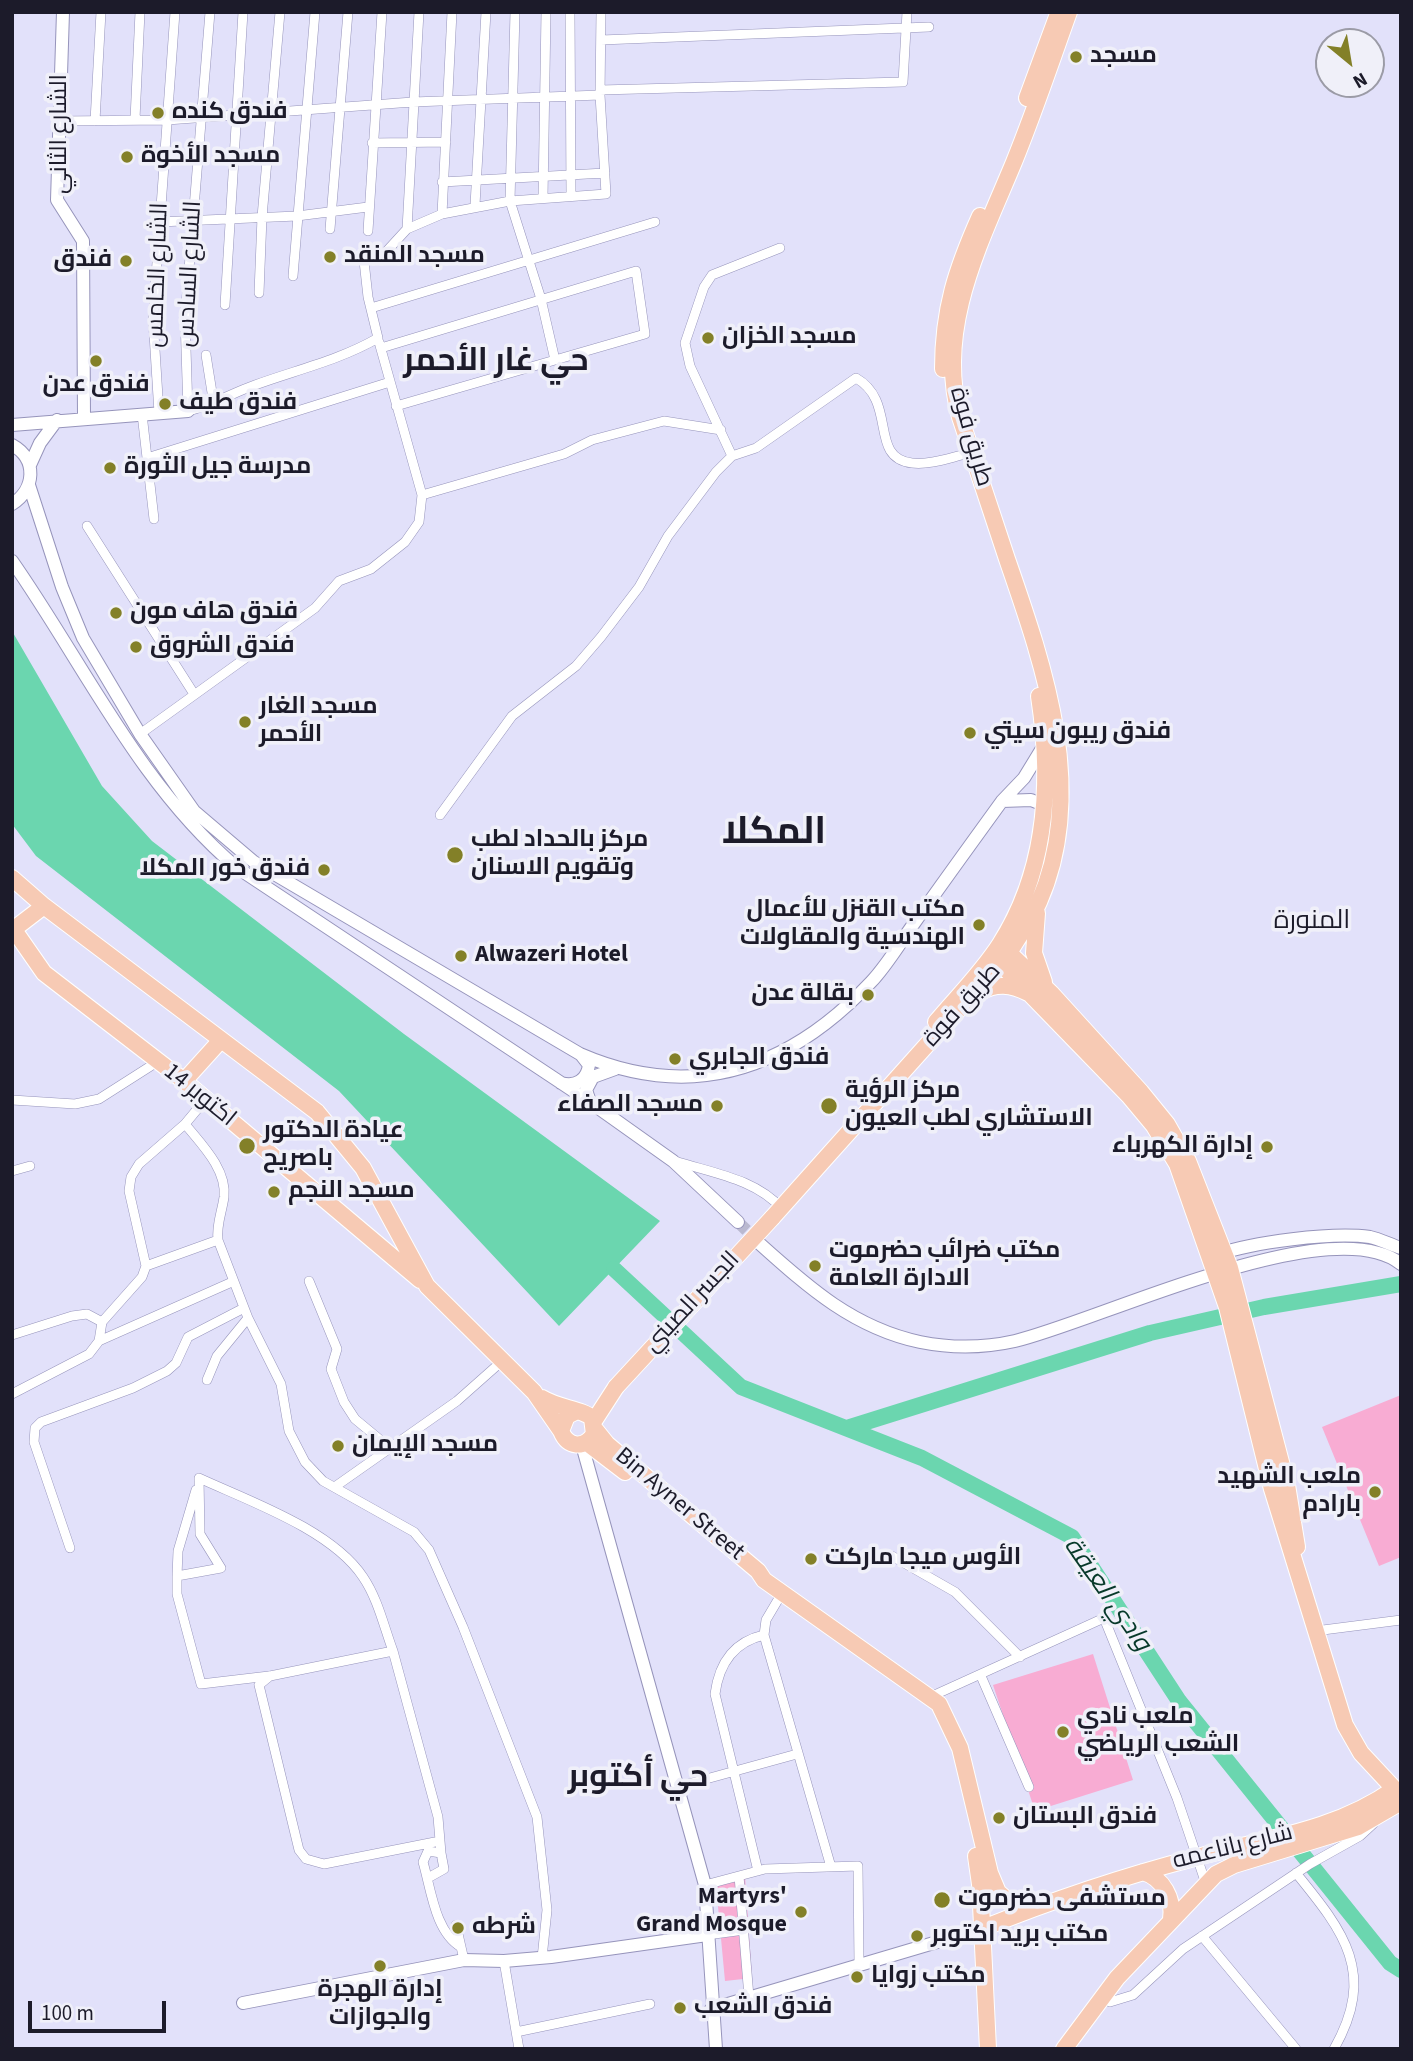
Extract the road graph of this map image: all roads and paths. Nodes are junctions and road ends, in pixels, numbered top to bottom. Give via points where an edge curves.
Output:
1 (63, 12) edge
2 (101, 12) edge
3 (140, 12) edge
4 (174, 12) edge
5 (210, 12) edge
6 (243, 12) edge
7 (280, 12) edge
8 (315, 12) edge
9 (348, 12) edge
10 (382, 12) edge
11 (419, 12) edge
12 (452, 12) edge
13 (485, 12) edge
14 (515, 12) edge
15 (546, 12) edge
16 (570, 12) edge
17 (601, 12) edge
18 (907, 12) edge
19 (1058, 12) edge
20 (1069, 12) edge
21 (929, 27) dead end
22 (907, 29) junction
23 (601, 40) junction
24 (600, 92) junction
25 (543, 96) junction
26 (571, 96) junction
27 (513, 97) junction
28 (481, 99) junction
29 (448, 100) junction
30 (413, 102) junction
31 (375, 104) junction
32 (338, 107) junction
33 (309, 110) junction
34 (272, 114) junction
35 (237, 116) junction
36 (201, 118) junction
37 (135, 119) junction
38 (167, 120) junction
39 (59, 121) junction
40 (96, 121) junction
41 (410, 141) junction
42 (446, 142) junction
43 (372, 143) junction
44 (605, 173) junction
45 (570, 175) junction
46 (542, 176) junction
47 (510, 177) junction
48 (477, 180) junction
49 (442, 182) junction
50 (571, 196) junction
51 (543, 198) junction
52 (510, 201) junction
53 (475, 205) junction
54 (368, 207) junction
55 (331, 211) junction
56 (442, 214) junction
57 (297, 216) junction
58 (262, 217) junction
59 (229, 219) junction
60 (193, 220) junction
61 (159, 222) junction
62 (655, 222) dead end
63 (330, 229) dead end
64 (407, 229) junction
65 (368, 231) dead end
66 (780, 248) dead end
67 (528, 260) junction
68 (962, 274) junction
69 (293, 276) dead end
70 (259, 293) dead end
71 (541, 299) junction
72 (225, 305) dead end
73 (371, 309) junction
74 (379, 343) junction
75 (206, 355) dead end
76 (555, 360) junction
77 (390, 382) junction
78 (214, 405) junction
79 (396, 406) junction
80 (188, 411) junction
81 (159, 413) junction
82 (142, 414) junction
83 (84, 418) junction
84 (57, 420) junction
85 (12, 425) edge
86 (721, 430) junction
87 (12, 445) edge
88 (962, 455) junction
89 (732, 456) junction
90 (146, 458) junction
91 (30, 466) junction
92 (29, 485) junction
93 (422, 495) junction
94 (12, 504) edge
95 (154, 519) dead end
96 (87, 526) dead end
97 (12, 561) edge
98 (194, 694) junction
99 (140, 734) junction
100 (1046, 742) junction
101 (1002, 801) junction
102 (1052, 808) junction
103 (440, 815) dead end
104 (12, 878) edge
105 (1039, 902) junction
106 (44, 906) junction
107 (13, 928) edge
108 (1001, 954) junction
109 (1043, 996) junction
110 (972, 998) junction
111 (220, 1040) junction
112 (580, 1054) junction
113 (157, 1062) junction
114 (615, 1069) junction
115 (184, 1081) junction
116 (561, 1083) junction
117 (12, 1100) edge
118 (205, 1100) junction
119 (590, 1102) junction
120 (186, 1125) junction
121 (673, 1161) junction
122 (30, 1166) dead end
123 (12, 1171) edge
124 (778, 1211) junction
125 (738, 1222) tunnel mouth
126 (218, 1240) junction
127 (760, 1244) tunnel mouth
128 (1217, 1254) junction
129 (1399, 1256) edge
130 (146, 1266) junction
131 (1223, 1271) junction
132 (309, 1281) dead end
133 (232, 1282) junction
134 (427, 1286) junction
135 (244, 1308) junction
136 (248, 1318) junction
137 (102, 1322) junction
138 (12, 1335) edge
139 (99, 1341) junction
140 (501, 1362) junction
141 (207, 1380) dead end
142 (534, 1392) junction
143 (12, 1394) edge
144 (586, 1427) junction
145 (561, 1431) junction
146 (390, 1448) junction
147 (199, 1478) junction
148 (336, 1486) junction
149 (70, 1548) dead end
150 (892, 1556) dead end
151 (177, 1576) junction
152 (782, 1593) junction
153 (1401, 1620) edge
154 (1315, 1631) junction
155 (764, 1635) junction
156 (393, 1651) junction
157 (1020, 1657) junction
158 (270, 1676) junction
159 (981, 1676) junction
160 (925, 1695) junction
161 (797, 1754) junction
162 (736, 1771) junction
163 (677, 1787) junction
164 (1029, 1787) dead end
165 (1399, 1793) edge
166 (1378, 1816) junction
167 (1336, 1828) junction
168 (440, 1841) junction
169 (441, 1853) junction
170 (1246, 1853) junction
171 (1197, 1857) junction
172 (831, 1867) junction
173 (758, 1871) junction
174 (1143, 1872) junction
175 (1296, 1873) junction
176 (740, 1876) junction
177 (428, 1878) junction
178 (1206, 1884) junction
179 (705, 1885) junction
180 (1033, 1908) junction
181 (1171, 1919) junction
182 (456, 1925) dead end
183 (981, 1929) junction
184 (744, 1930) junction
185 (707, 1935) junction
186 (1202, 1936) junction
187 (463, 1953) junction
188 (542, 1958) junction
189 (504, 1961) junction
190 (1132, 1962) junction
191 (859, 1965) junction
192 (749, 1997) junction
193 (1110, 2002) junction
194 (243, 2003) dead end
195 (650, 2004) dead end
196 (711, 2009) junction
197 (516, 2032) junction
198 (519, 2049) edge
199 (716, 2049) edge
200 (988, 2049) edge
201 (1064, 2049) edge
202 (1077, 2049) edge
203 (1296, 2049) edge
204 (1334, 2049) edge

1 - 39 main road, الشارع الثاني
2 - 40 street
3 - 37 street
4 - 38 street, الشارع الخامس
5 - 36 street, الشارع السادس
6 - 35 street
7 - 34 street
8 - 33 street
9 - 32 street
10 - 31 street
11 - 30 street
12 - 29 street
13 - 28 street
14 - 27 street
15 - 25 street
16 - 26 street
17 - 23 street
18 - 22 street
19 - 68 highway, طريق فوة
20 - 68 highway, طريق فوة
21 - 22 street
22 - 23 street
22 - 24 street via 903,82
23 - 24 street
24 - 26 street
24 - 44 street
25 - 26 street
25 - 27 street
25 - 46 street
26 - 45 street
27 - 28 street
27 - 47 street
28 - 29 street
28 - 48 street
29 - 30 street
29 - 42 street
30 - 31 street
30 - 41 street
31 - 32 street
31 - 43 street
32 - 33 street
32 - 55 street
33 - 34 street
33 - 57 street
34 - 35 street
34 - 58 street
35 - 36 street
35 - 59 street
36 - 38 street
36 - 60 street, الشارع السادس
37 - 38 street
37 - 40 street
38 - 61 street, الشارع الخامس
39 - 40 street
39 - 83 main road, الشارع الثاني via 57,200 83,241
41 - 42 street
41 - 43 street
41 - 64 street
42 - 49 street
43 - 54 street
44 - 45 street
44 - 50 street via 606,194
45 - 46 street
45 - 50 street
46 - 47 street
46 - 51 street
47 - 48 street
47 - 52 street
48 - 49 street
48 - 53 street
49 - 56 street
50 - 51 street
51 - 52 street
52 - 53 street
52 - 67 street
53 - 56 street
54 - 55 street
54 - 65 street
55 - 57 street
55 - 63 street
56 - 64 street
57 - 58 street
57 - 69 street
58 - 59 street
58 - 70 street
59 - 60 street
59 - 72 street
60 - 61 street
60 - 80 street, الشارع السادس via 185,318
61 - 81 street, الشارع الخامس via 153,318
62 - 67 street
64 - 73 street via 385,253 364,261
66 - 86 street via 712,275 685,343 690,366
67 - 71 street
67 - 73 street
68 - 88 highway, طريق فوة via 943,330 943,375
68 - 102 highway, طريق فوة via 955,335 955,398 1047,679 1057,737
71 - 74 street
71 - 76 street
71 - 76 street via 636,271 645,334
73 - 74 street
74 - 77 street
74 - 78 street via 250,387
75 - 78 street
76 - 79 street
77 - 79 street
77 - 90 street
78 - 80 street
79 - 93 street
80 - 81 main road
81 - 82 main road
82 - 83 main road
82 - 90 street
83 - 84 main road
84 - 85 main road
84 - 91 main road
86 - 89 street
86 - 93 street via 664,421
87 - 91 main road
88 - 89 street via 920,463 898,459 885,444 881,409 870,386 856,378 756,447
88 - 100 highway, طريق فوة via 1037,684
89 - 103 street via 668,536 639,587 601,637 576,666 512,716
90 - 95 street
91 - 92 main road
92 - 94 main road
92 - 99 main road via 73,618
93 - 98 street via 419,522 405,542 371,569 339,581 316,608
96 - 98 street
97 - 116 main road via 159,787 210,846
98 - 99 street
99 - 112 main road via 194,811 254,862
100 - 101 main road via 1024,778
100 - 102 highway, طريق فوة
101 - 102 main road via 1031,800
101 - 114 main road via 873,980 834,1018 787,1051 727,1073 667,1077
102 - 105 highway, طريق فوة via 1054,848
102 - 108 highway, طريق فوة via 1035,870
104 - 106 highway
105 - 108 highway, طريق فوة
105 - 109 highway via 1033,932
106 - 107 highway
106 - 111 highway
107 - 113 highway, 14 اكتوبر via 44,973
108 - 109 highway
108 - 110 highway, طريق فوة
108 - 124 highway, طريق فوة
109 - 110 highway via 1007,985 988,988
109 - 128 highway via 1154,1126 1177,1164
110 - 124 highway, طريق فوة
111 - 115 highway
111 - 134 highway via 317,1112 363,1168
112 - 114 main road
112 - 116 main road via 589,1065 585,1077 574,1084
113 - 115 highway, 14 اكتوبر
113 - 117 street via 103,1098 75,1104
114 - 119 main road via 593,1077 586,1090
115 - 118 highway, 14 اكتوبر
116 - 119 main road
118 - 120 street
118 - 134 highway, 14 اكتوبر
119 - 121 main road
120 - 126 street via 219,1170 223,1184
120 - 130 street via 139,1164 131,1177 129,1191
121 - 124 street via 756,1187 770,1195
121 - 125 main road
122 - 123 street
124 - 144 highway, الجسر الصيني, bridge via 613,1391
126 - 130 street
126 - 133 street
127 - 131 main road via 810,1289 862,1323 911,1340 953,1346 1015,1341
128 - 129 main road via 1342,1236 1372,1237
128 - 131 highway
129 - 131 main road via 1334,1250 1285,1255
130 - 137 street via 142,1277
131 - 154 highway via 1272,1489
132 - 146 street via 337,1349 331,1369 344,1402 369,1433
133 - 135 street
133 - 139 street
134 - 140 highway
135 - 136 street
135 - 149 street via 188,1337 167,1371 35,1427 34,1442
136 - 141 street via 217,1356
136 - 148 street via 281,1384 289,1430 305,1462 323,1481
137 - 138 street via 87,1314 72,1315
137 - 139 street
139 - 143 street via 89,1354
140 - 142 highway
140 - 146 street via 457,1401
142 - 144 highway
142 - 145 highway
144 - 145 highway, الجسر الصيني via 564,1420
144 - 145 highway via 566,1441
144 - 152 highway, Bin Ayner Street via 753,1578
144 - 163 main road
146 - 148 street
147 - 151 street via 178,1551
147 - 151 street via 200,1534 221,1568
147 - 156 street via 313,1533 354,1564 374,1596
148 - 188 street via 414,1532 429,1550 537,1817 547,1909
150 - 157 street via 955,1592
151 - 158 street via 177,1594 201,1684
152 - 155 street via 770,1611
152 - 160 highway, Bin Ayner Street
153 - 154 street
154 - 165 highway via 1352,1740
155 - 161 street
155 - 162 street via 737,1646 717,1680 715,1694
156 - 158 street
156 - 168 street via 438,1817
157 - 159 street
157 - 171 street via 1104,1618
158 - 168 street via 258,1685 299,1850 306,1859 324,1864
159 - 160 street
159 - 164 street
160 - 180 highway, Bin Ayner Street via 947,1715 954,1732 998,1892 1013,1905
160 - 183 highway, Bin Ayner Street via 945,1735 967,1815 980,1884
161 - 162 street
161 - 172 street
162 - 163 street
162 - 173 street
163 - 179 main road
165 - 166 highway, شارع باناعمه
165 - 167 highway, شارع باناعمه
166 - 167 highway, شارع باناعمه
166 - 175 street via 1360,1836
167 - 170 highway, شارع باناعمه
168 - 169 street
169 - 177 street via 444,1869
169 - 177 street via 428,1851 423,1862
170 - 171 highway, شارع باناعمه
170 - 178 highway, شارع باناعمه
171 - 174 highway, شارع باناعمه
171 - 178 street
172 - 173 street
172 - 191 street via 858,1866
173 - 176 street
174 - 180 highway, شارع باناعمه
174 - 181 highway via 1164,1886
175 - 186 street
175 - 204 street via 1336,1923 1350,1955 1351,2006
176 - 179 street
176 - 184 street
177 - 187 street via 450,1940
178 - 181 highway, شارع باناعمه
179 - 185 main road
180 - 183 highway, شارع باناعمه
181 - 190 highway, شارع باناعمه
182 - 187 street
183 - 191 main road
183 - 200 highway, Bin Ayner Street
184 - 185 street
184 - 192 street
185 - 188 main road
185 - 196 main road
186 - 193 street via 1133,1995
186 - 203 street
187 - 189 main road
187 - 194 main road
188 - 189 main road
189 - 197 street
190 - 193 highway
190 - 201 highway, شارع باناعمه
191 - 192 main road
192 - 196 main road
193 - 202 highway
195 - 197 street
196 - 199 main road
197 - 198 street

